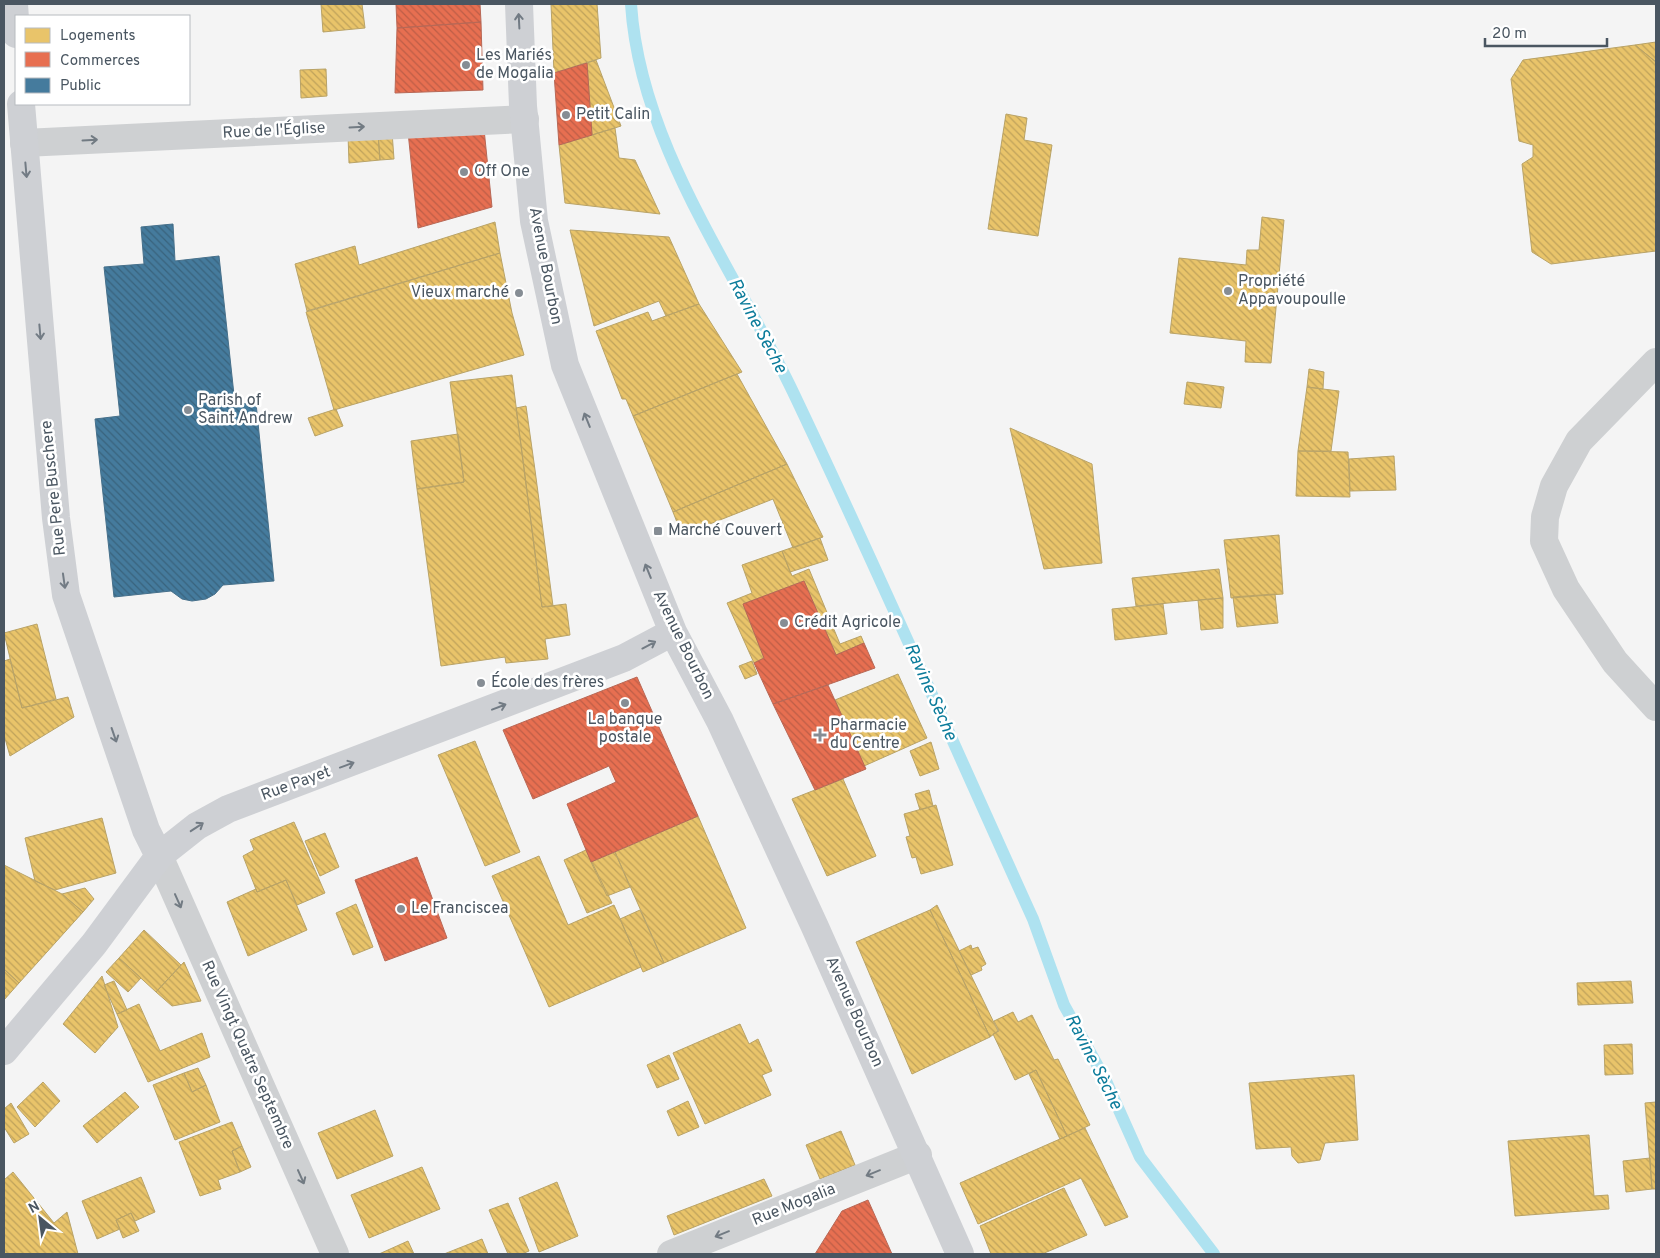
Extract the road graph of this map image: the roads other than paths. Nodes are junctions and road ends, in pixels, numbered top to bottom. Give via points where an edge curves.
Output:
1 (14, 4) edge
2 (519, 4) edge
3 (15, 19) edge
4 (21, 105) edge
5 (525, 119) junction
6 (24, 143) junction
7 (1656, 362) edge
8 (673, 632) junction
9 (1656, 707) edge
10 (159, 856) junction
11 (4, 1051) edge
12 (918, 1155) junction
13 (335, 1254) edge
14 (671, 1254) edge
15 (960, 1254) edge

1 - 3 main road
5 -> 2 main road, Avenue Bourbon
4 - 6 main road, Rue Pere Buschere
6 -> 5 street, Rue de l'Église
8 -> 5 main road, Avenue Bourbon via 565,365 534,221
6 -> 10 main road, Rue Pere Buschere via 56,518 66,596 146,830
7 - 9 street via 1579,441 1554,486 1545,517 1544,541 1566,588 1615,662
10 -> 8 main road, Rue Payet via 197,826 228,809 624,658
8 - 12 main road, Avenue Bourbon via 720,721
10 - 11 main road, Rue Payet via 94,944
10 -> 13 street, Rue Vingt Quatre Septembre
12 -> 14 street, Rue Mogalia
12 - 15 main road, Avenue Bourbon

